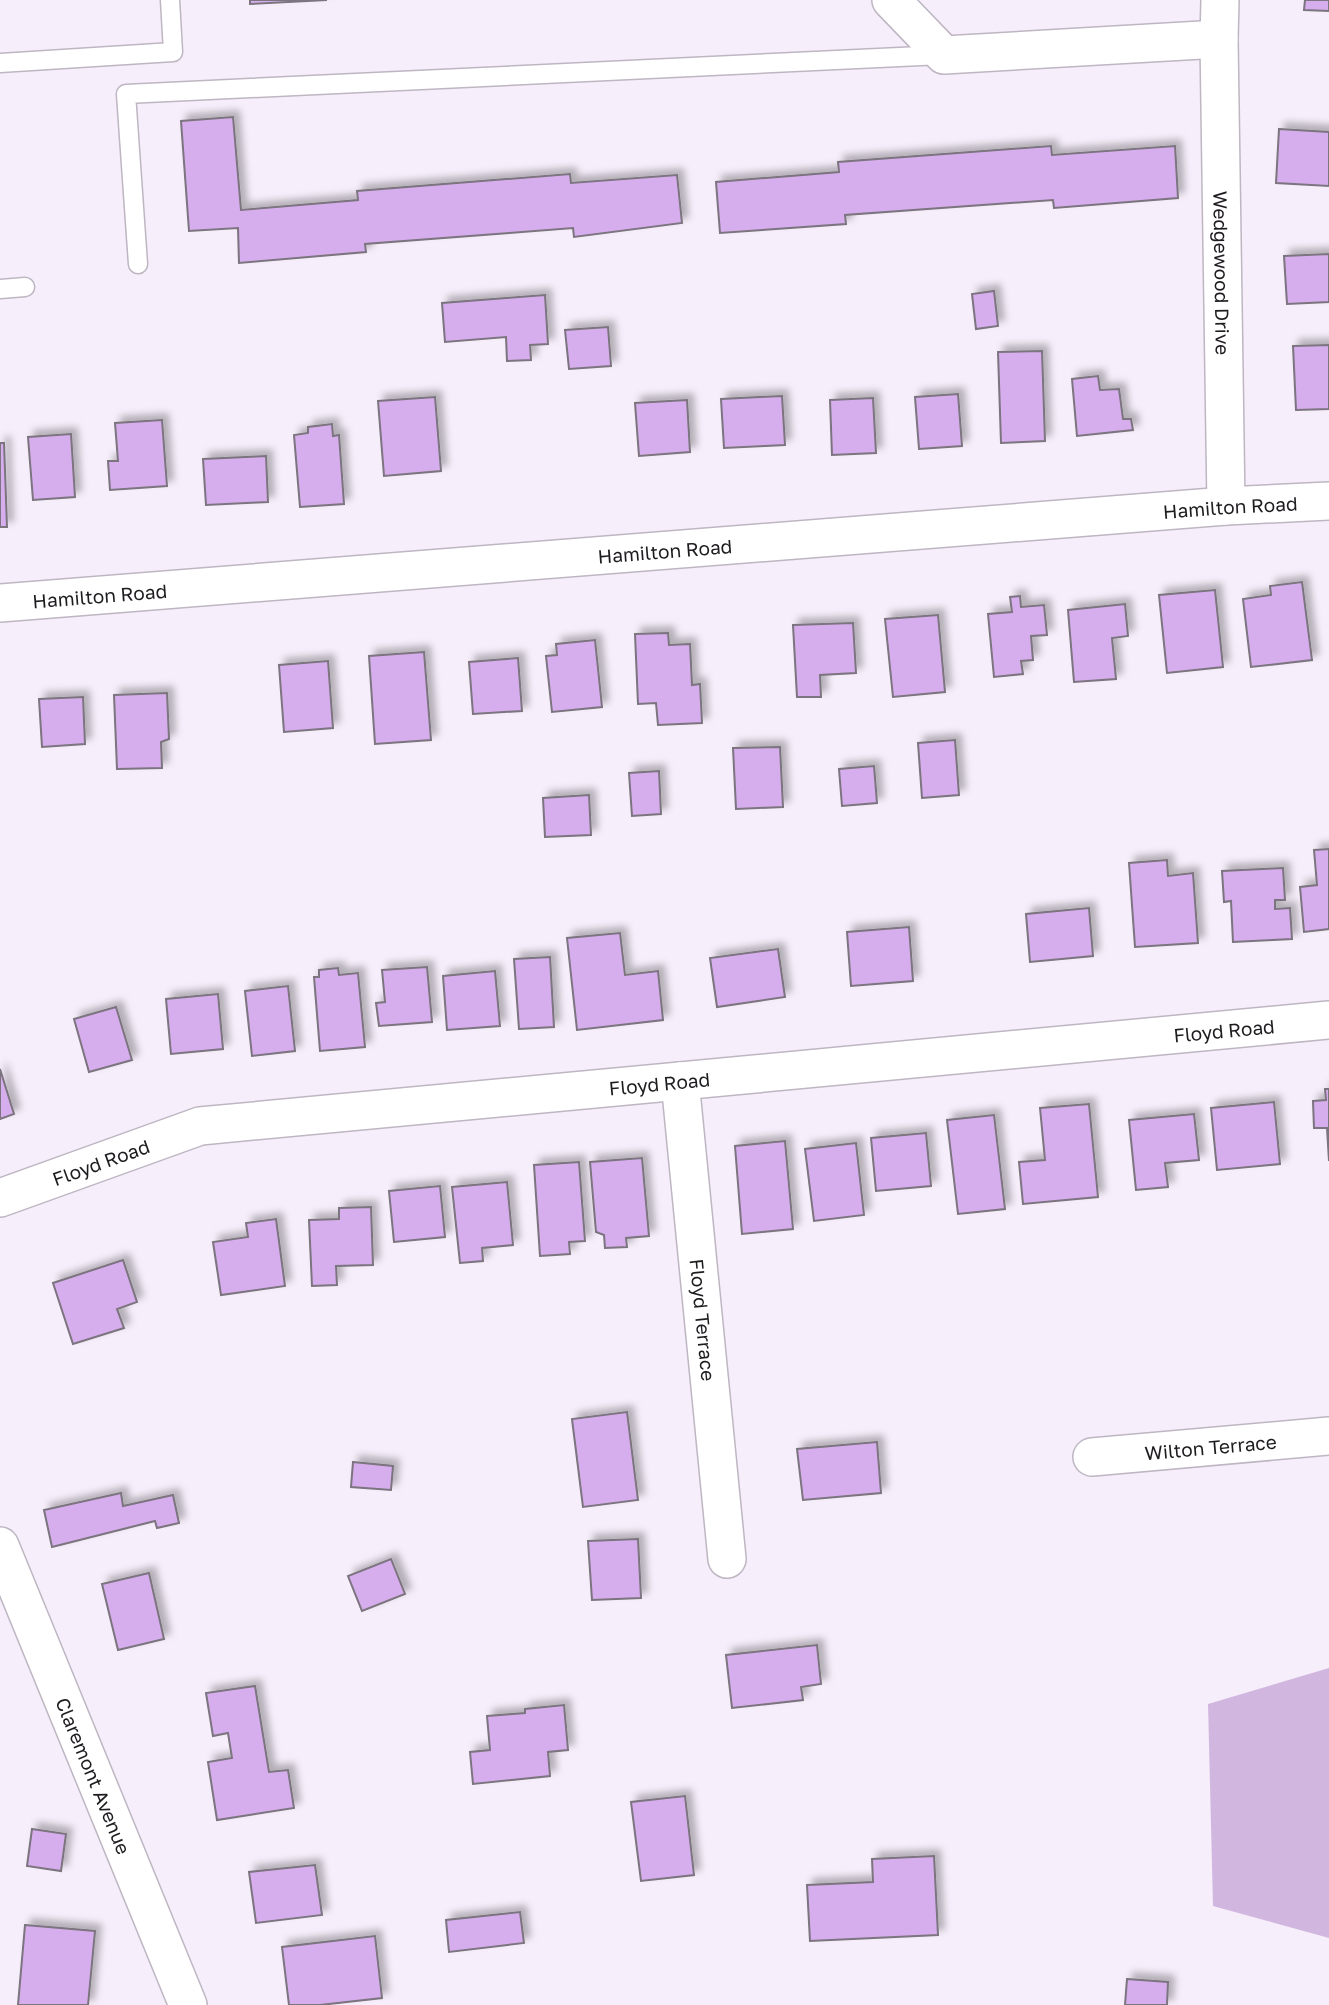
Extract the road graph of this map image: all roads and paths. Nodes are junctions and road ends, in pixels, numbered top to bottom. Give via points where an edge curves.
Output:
1 (170, 0) edge
2 (891, 0) edge
3 (1220, 0) edge
4 (1219, 39) junction
5 (944, 55) junction
6 (0, 64) edge
7 (138, 264) dead end
8 (25, 287) dead end
9 (0, 289) edge
10 (1329, 501) edge
11 (1226, 506) junction
12 (0, 603) edge
13 (1329, 1020) edge
14 (680, 1081) junction
15 (0, 1198) edge
16 (1329, 1436) edge
17 (1091, 1457) dead end
18 (0, 1546) edge
19 (727, 1559) dead end
20 (188, 2005) edge

1 - 6 lane via 173,52
2 - 5 street
3 - 4 street, Wedgewood Drive
4 - 5 street
4 - 11 street, Wedgewood Drive
5 - 7 lane via 126,94
8 - 9 lane
10 - 11 street, Hamilton Road
11 - 12 street, Hamilton Road
13 - 14 street, Floyd Road
14 - 15 street, Floyd Road via 200,1126
14 - 19 street, Floyd Terrace
16 - 17 street, Wilton Terrace
18 - 20 street, Claremont Avenue

